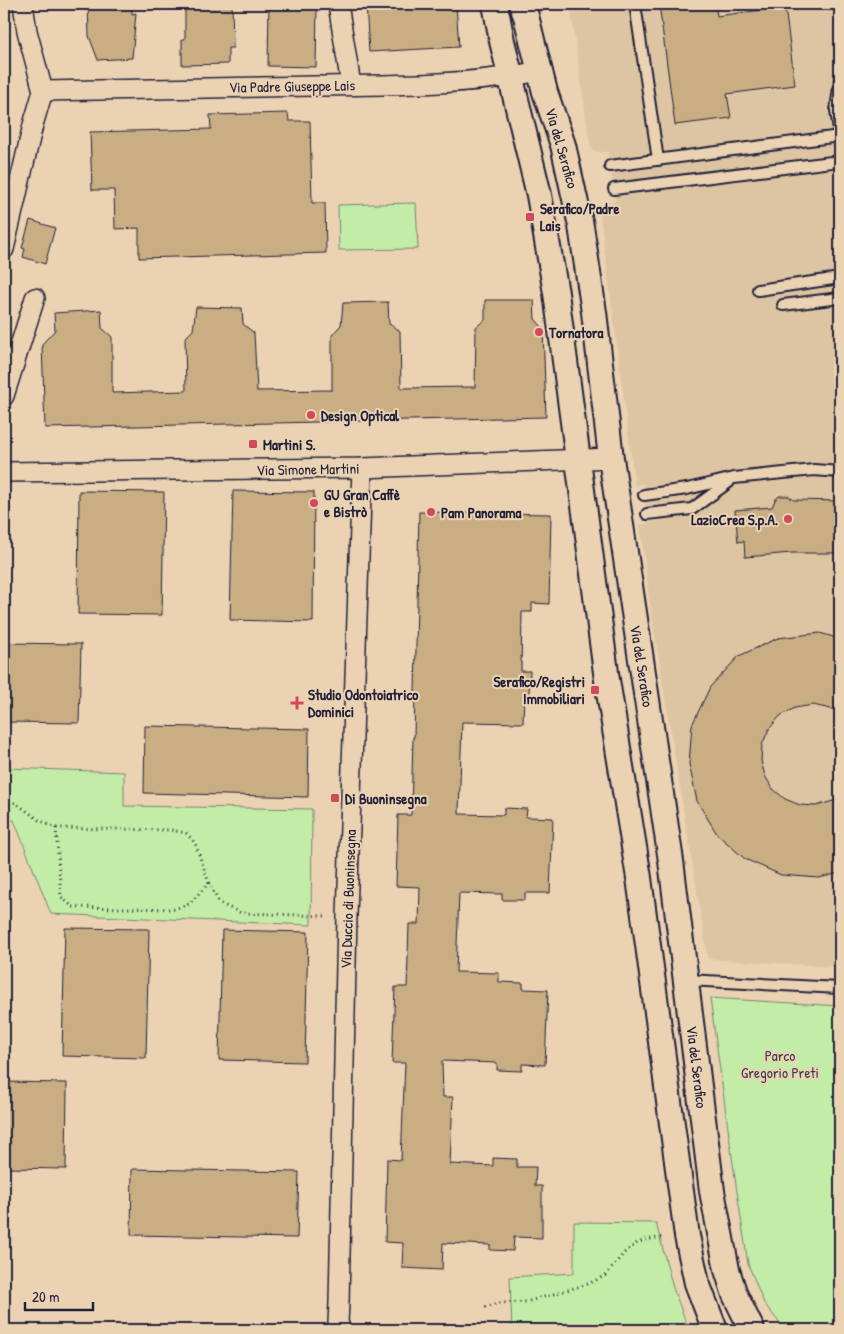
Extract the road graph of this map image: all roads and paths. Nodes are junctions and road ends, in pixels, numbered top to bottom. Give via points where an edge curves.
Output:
1 (23, 4) edge
2 (338, 4) edge
3 (496, 4) edge
4 (521, 4) edge
5 (635, 4) edge
6 (540, 71) junction
7 (511, 77) junction
8 (840, 80) edge
9 (351, 85) junction
10 (43, 91) junction
11 (840, 137) edge
12 (658, 160) junction
13 (840, 161) edge
14 (610, 166) dead end
15 (614, 189) dead end
16 (4, 249) edge
17 (840, 278) edge
18 (758, 290) dead end
19 (36, 298) dead end
20 (840, 298) edge
21 (783, 305) dead end
22 (4, 396) edge
23 (611, 458) junction
24 (577, 459) junction
25 (362, 468) junction
26 (4, 472) edge
27 (840, 472) edge
28 (734, 478) junction
29 (644, 494) dead end
30 (647, 514) dead end
31 (4, 801) edge
32 (56, 828) junction
33 (209, 883) junction
34 (347, 916) junction
35 (686, 980) junction
36 (840, 988) edge
37 (666, 1236) dead end
38 (485, 1308) dead end
39 (341, 1330) edge
40 (715, 1330) edge
41 (752, 1330) edge

1 - 10 street
2 - 9 street
3 - 7 street, Via del Serafico
4 - 6 street, Via del Serafico
5 - 12 lane
6 - 7 street, Via Padre Giuseppe Lais
6 - 23 street, Via del Serafico via 570,171 581,226
7 - 9 street, Via Padre Giuseppe Lais
7 - 24 street, Via del Serafico via 542,210 562,334
8 - 11 lane via 836,110
9 - 10 street, Via Padre Giuseppe Lais
10 - 16 street
11 - 12 lane
12 - 14 lane
13 - 15 lane
17 - 18 lane
19 - 22 street
20 - 21 lane
23 - 24 street, Via Simone Martini
23 - 35 street, Via del Serafico
24 - 25 street, Via Simone Martini
24 - 40 street, Via del Serafico via 607,680 639,878 687,1236 697,1283
25 - 26 street, Via Simone Martini
25 - 34 street, Via Duccio di Buoninsegna
27 - 28 lane via 814,470
28 - 29 lane via 687,490
28 - 30 lane via 692,509
31 - 32 path via 16,803
32 - 33 path via 186,833 195,842
32 - 33 path via 61,897 73,907 174,909 189,904
33 - 34 path via 219,902 241,914
34 - 39 street, Via Duccio di Buoninsegna via 338,1322
35 - 36 lane
35 - 41 street, Via del Serafico via 721,1245 735,1295
37 - 38 path via 637,1243 606,1275 588,1284 526,1302 498,1303

